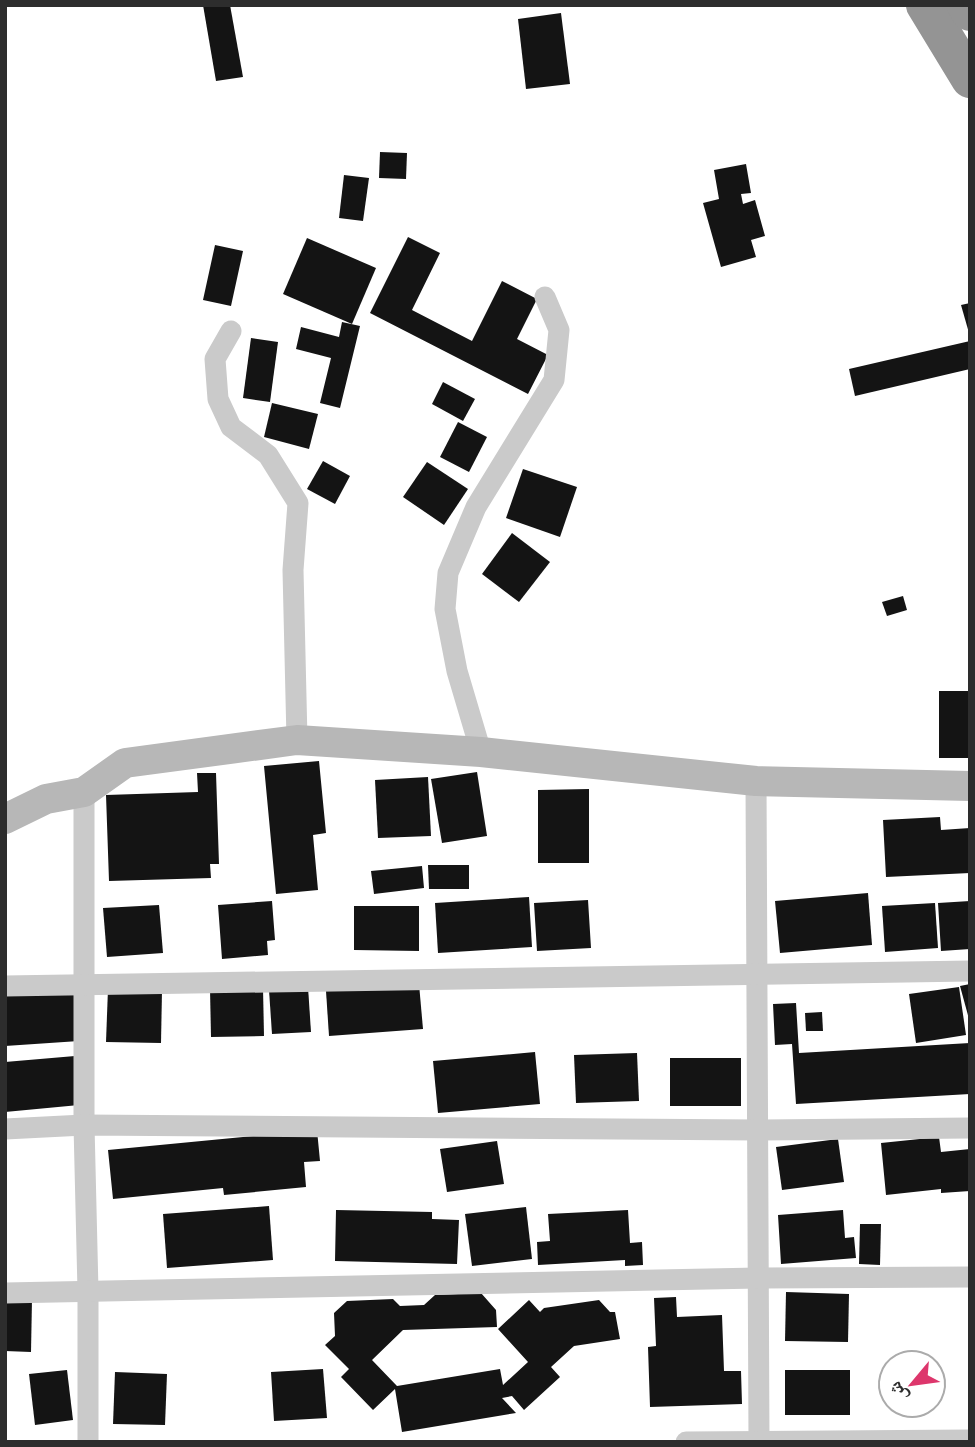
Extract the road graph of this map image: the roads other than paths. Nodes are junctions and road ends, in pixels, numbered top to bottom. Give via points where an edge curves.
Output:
1 (925, 5) edge
2 (966, 5) edge
3 (970, 12) edge
4 (970, 79) edge
5 (545, 297) dead end
6 (232, 331) dead end
7 (297, 740) junction
8 (481, 752) junction
9 (756, 781) junction
10 (970, 786) edge
11 (84, 792) junction
12 (5, 818) edge
13 (970, 971) edge
14 (757, 975) junction
15 (5, 986) edge
16 (84, 986) junction
17 (84, 1125) junction
18 (970, 1128) edge
19 (5, 1129) edge
20 (758, 1130) junction
21 (970, 1277) edge
22 (758, 1278) junction
23 (88, 1291) junction
24 (5, 1293) edge
25 (970, 1440) edge
26 (88, 1442) edge
27 (685, 1442) edge
28 (759, 1442) edge

1 - 4 highway
2 - 3 highway
5 - 8 street via 559,330 554,380 476,507 448,573 445,609
6 - 7 street via 215,359 218,399 231,427 268,455 298,503 293,570
7 - 8 main road
7 - 11 main road via 125,763
8 - 9 main road
9 - 10 main road
9 - 14 street
11 - 12 main road via 47,799
11 - 16 street
13 - 14 street
14 - 16 street
14 - 20 street
15 - 16 street
16 - 17 street
17 - 19 street
17 - 20 street
17 - 23 street
18 - 20 street
20 - 22 street
21 - 22 street
22 - 23 street
22 - 28 street
23 - 24 street
23 - 26 street
25 - 28 street
27 - 28 street

